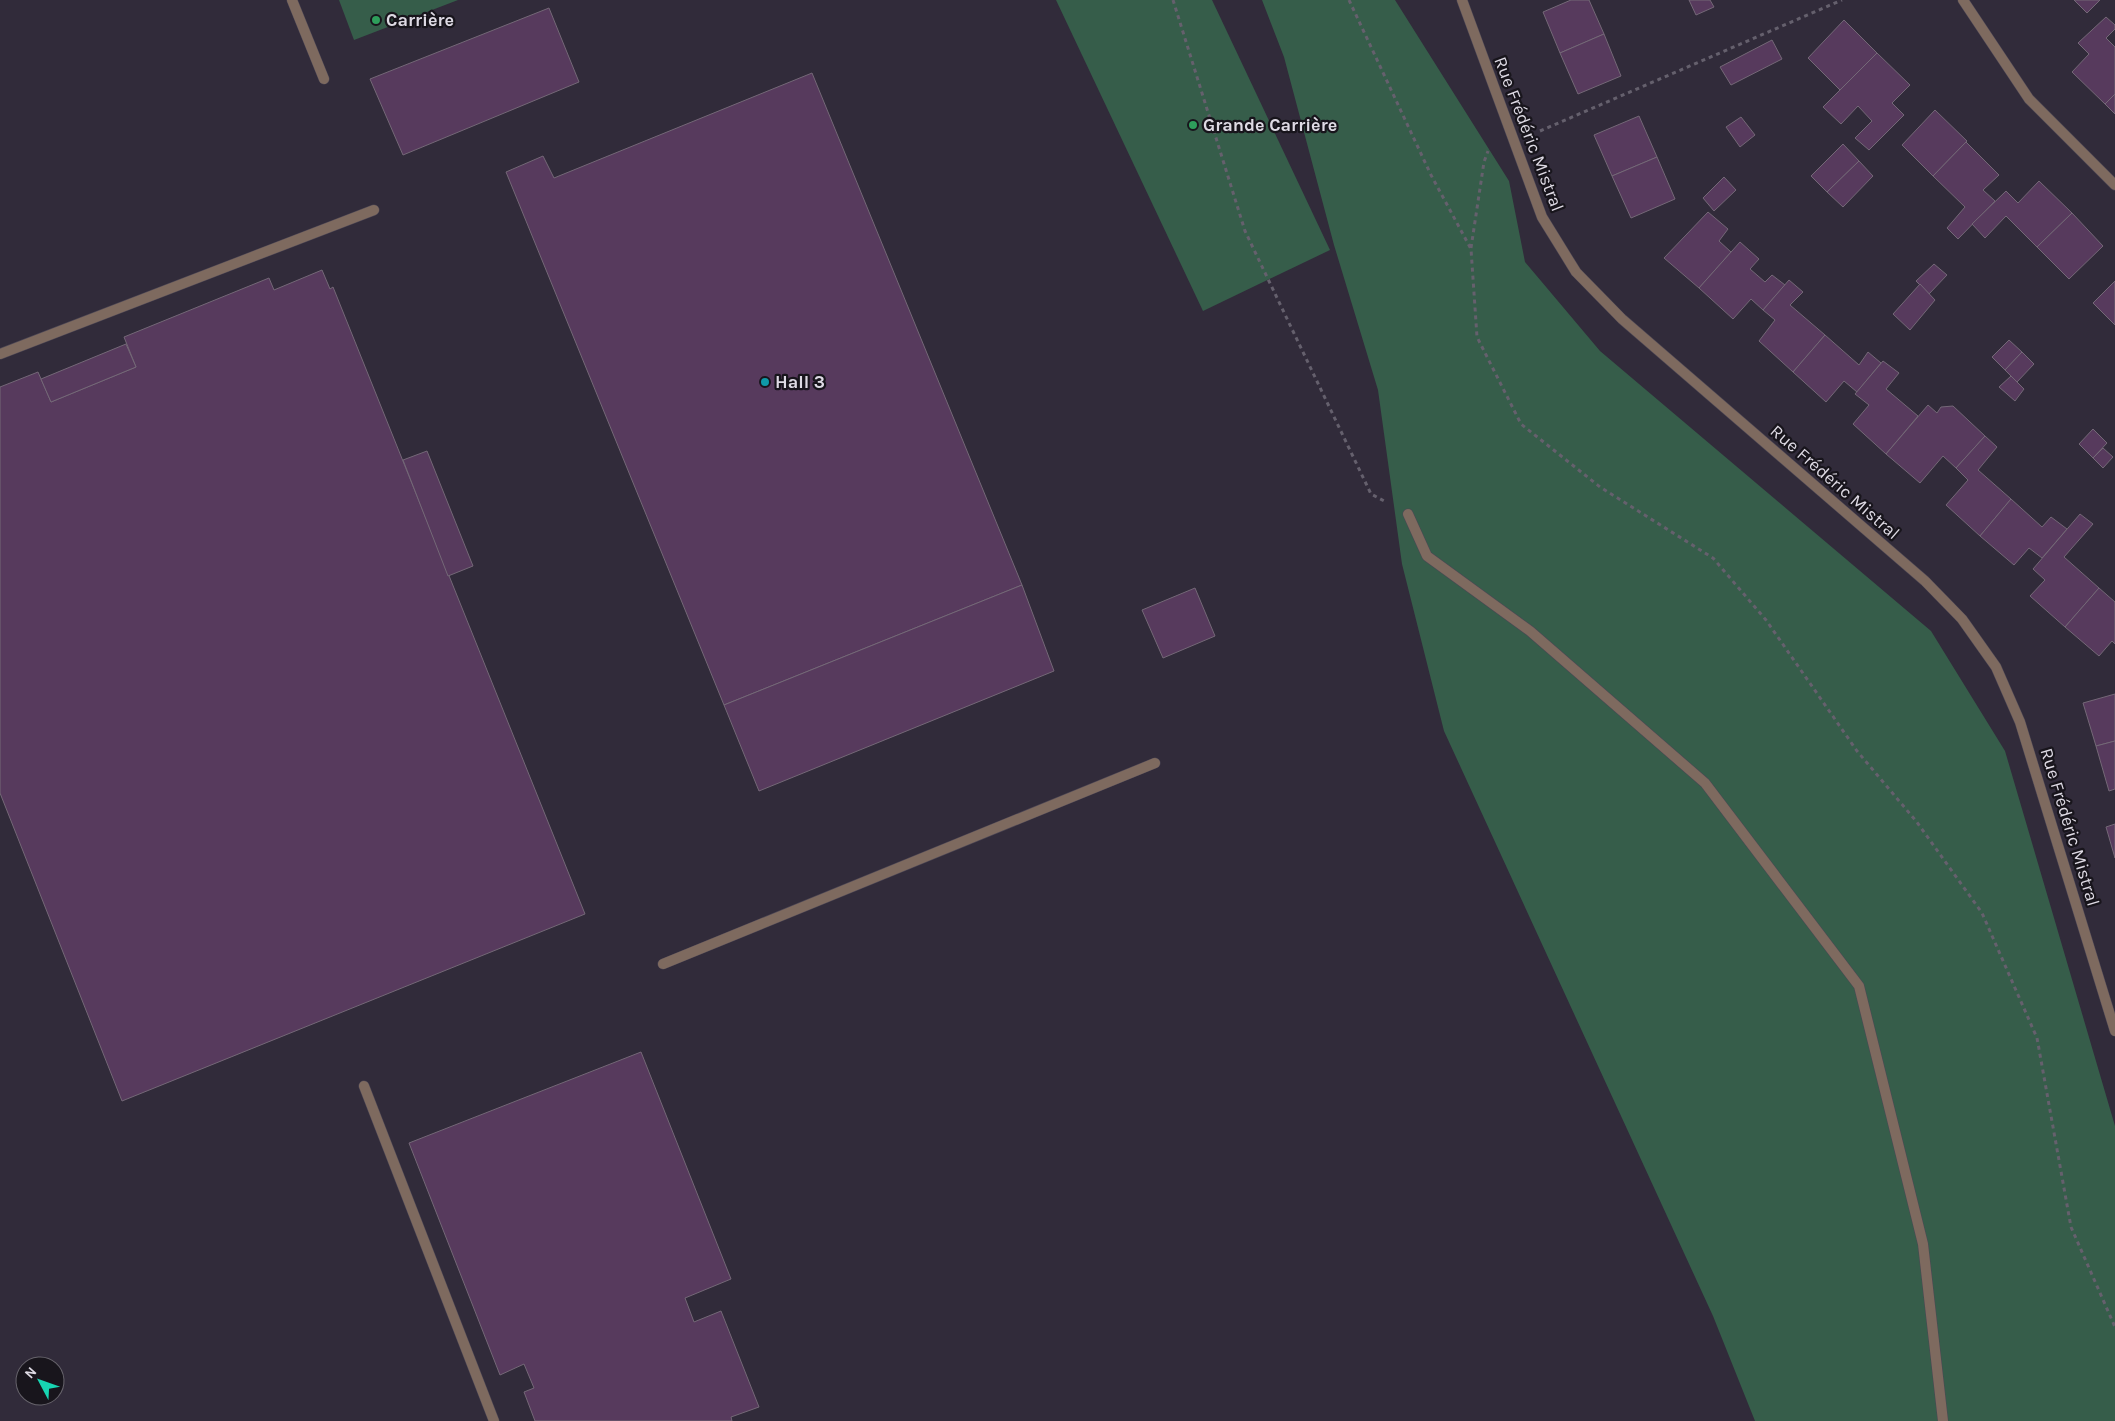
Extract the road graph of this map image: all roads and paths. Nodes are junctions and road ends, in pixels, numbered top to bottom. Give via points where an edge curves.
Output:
1 (292, 0) edge
2 (1173, 0) edge
3 (1349, 0) edge
4 (1462, 0) edge
5 (1842, 0) edge
6 (1963, 0) edge
7 (324, 79) dead end
8 (1501, 108) junction
9 (1514, 143) junction
10 (2115, 185) edge
11 (374, 210) dead end
12 (1471, 249) junction
13 (0, 354) edge
14 (1408, 514) joint
15 (1155, 763) dead end
16 (663, 964) dead end
17 (2115, 1032) edge
18 (364, 1086) dead end
19 (2115, 1327) edge
20 (494, 1421) edge
21 (1943, 1421) edge

1 - 7 street
2 - 14 path via 1245,231 1371,494
3 - 12 path via 1431,175
4 - 8 street, Rue Frédéric Mistral
5 - 9 path
6 - 10 street via 2029,99
8 - 9 street, Rue Frédéric Mistral
8 - 12 path via 1484,162
9 - 17 street, Rue Frédéric Mistral via 1542,217 1576,272 1622,319 1925,581 1962,620 1996,666 2020,722
11 - 13 street
12 - 19 path via 1477,337 1521,424 1600,487 1713,558 1766,620 1857,751 1916,820 1982,913 2037,1038 2071,1227
14 - 21 street via 1428,556 1530,631 1705,783 1859,986 1923,1244
15 - 16 street
18 - 20 street

